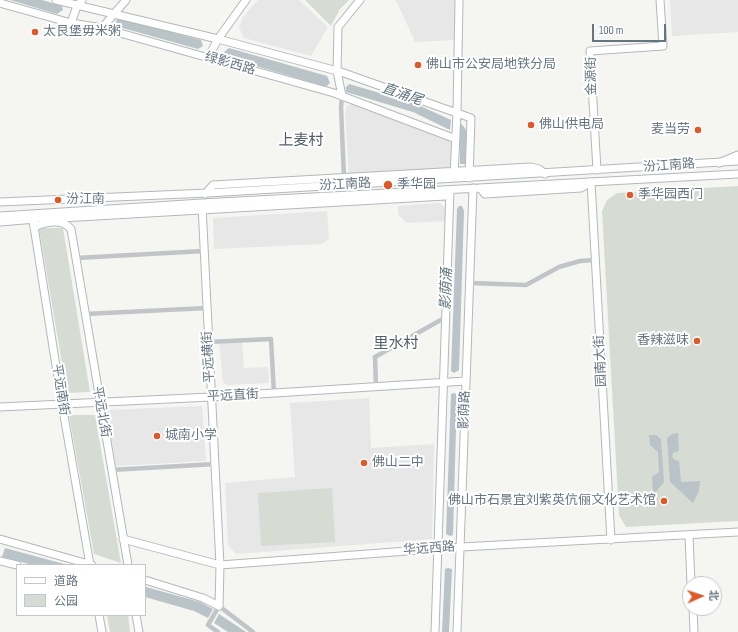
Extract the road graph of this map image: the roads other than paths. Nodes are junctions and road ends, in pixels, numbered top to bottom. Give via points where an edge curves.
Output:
1 (56, 0) edge
2 (82, 0) edge
3 (126, 0) edge
4 (246, 0) edge
5 (360, 0) edge
6 (459, 0) edge
7 (660, 0) edge
8 (0, 3) edge
9 (77, 6) junction
10 (113, 15) junction
11 (71, 23) junction
12 (102, 28) junction
13 (218, 38) junction
14 (208, 58) junction
15 (337, 71) junction
16 (342, 96) junction
17 (457, 113) junction
18 (456, 139) junction
19 (738, 155) edge
20 (738, 161) edge
21 (719, 163) junction
22 (597, 170) junction
23 (469, 171) junction
24 (546, 174) junction
25 (738, 174) edge
26 (454, 176) junction
27 (344, 178) junction
28 (468, 178) junction
29 (591, 182) junction
30 (230, 184) junction
31 (344, 186) junction
32 (475, 188) junction
33 (452, 190) junction
34 (230, 192) junction
35 (205, 194) junction
36 (2, 201) edge
37 (202, 206) junction
38 (32, 217) junction
39 (70, 217) junction
40 (2, 218) edge
41 (34, 228) junction
42 (71, 229) junction
43 (204, 251) junction
44 (76, 258) junction
45 (595, 260) junction
46 (470, 283) junction
47 (207, 308) junction
48 (85, 314) junction
49 (446, 317) junction
50 (208, 342) junction
51 (464, 381) junction
52 (446, 383) junction
53 (376, 387) junction
54 (274, 394) junction
55 (211, 398) junction
56 (99, 402) junction
57 (62, 404) junction
58 (0, 407) edge
59 (214, 464) junction
60 (111, 470) junction
61 (738, 532) edge
62 (689, 535) junction
63 (0, 539) edge
64 (123, 539) junction
65 (611, 540) junction
66 (461, 547) junction
67 (438, 549) junction
68 (0, 561) edge
69 (88, 564) edge
70 (91, 564) edge
71 (128, 564) edge
72 (16, 565) edge
73 (220, 565) junction
74 (692, 576) edge
75 (146, 580) edge
76 (219, 606) junction
77 (99, 616) edge
78 (136, 616) edge
79 (693, 616) edge
80 (102, 632) edge
81 (139, 632) edge
82 (218, 632) edge
83 (253, 632) edge
84 (435, 632) edge
85 (457, 632) edge
86 (694, 632) edge

1 - 9 street, 绿影西路
2 - 9 street
3 - 10 street
4 - 13 street
5 - 15 street via 338,27
6 - 17 street
7 - 22 street, 金源街 via 663,46 590,51
8 - 11 street, 绿影西路
9 - 10 street, 绿影西路
9 - 11 street
10 - 12 street
10 - 13 street, 绿影西路
11 - 12 street, 绿影西路
12 - 14 street, 绿影西路
13 - 14 street
13 - 15 street, 绿影西路
14 - 16 street, 绿影西路
15 - 16 street
15 - 17 street, 绿影西路
16 - 18 street, 绿影西路
16 - 27 street
17 - 18 street
17 - 23 street via 471,118
18 - 26 street
19 - 21 street
20 - 21 street, 汾江南路
21 - 22 street, 汾江南路
22 - 24 street, 汾江南路
23 - 24 street via 534,167
23 - 26 street
23 - 28 street
24 - 28 street, 汾江南路
25 - 29 street, 汾江南路
26 - 27 street
26 - 28 street, 汾江南路
26 - 31 street, 汾江南路
27 - 30 street
27 - 31 street
29 - 32 street, 汾江南路
29 - 45 street, 园南大街
30 - 34 street
30 - 35 street via 213,185
31 - 34 street, 汾江南路
32 - 33 street, 汾江南路
32 - 46 street, 影荫路
33 - 37 street, 汾江南路 via 345,199
33 - 49 street, 影荫路
34 - 35 street, 汾江南路
35 - 36 street, 汾江南路
37 - 38 street
37 - 39 street
37 - 43 street, 平远横街
38 - 39 street
38 - 40 street
38 - 41 street, 平远南街
39 - 42 street, 平远北街
41 - 42 street via 44,223 59,222
41 - 57 street, 平远南街
42 - 44 street, 平远北街
43 - 44 street
43 - 47 street, 平远横街
44 - 48 street, 平远北街
45 - 46 street via 559,267 526,285
45 - 65 street, 园南大街
46 - 51 street, 影荫路
47 - 48 street
47 - 50 street, 平远横街
48 - 56 street, 平远北街
49 - 52 street, 影荫路
49 - 53 street via 375,358
50 - 54 street via 271,339
50 - 55 street, 平远横街
51 - 52 street, 平远直街
51 - 66 street, 影荫路
52 - 53 street, 平远直街
52 - 67 street, 影荫路
53 - 54 street, 平远直街
54 - 55 street, 平远直街
55 - 56 street, 平远直街
55 - 59 street, 平远横街
56 - 57 street, 平远直街
56 - 60 street, 平远北街
57 - 58 street, 平远直街
57 - 70 street, 平远南街
59 - 60 street
59 - 73 street, 平远横街
60 - 64 street, 平远北街
61 - 62 street, 华远西路
62 - 65 street, 华远西路
62 - 74 street
63 - 69 street
64 - 71 street, 平远北街
64 - 73 street, 华远西路
65 - 66 street, 华远西路
66 - 67 street, 华远西路
66 - 85 street, 影荫路
67 - 73 street, 华远西路
67 - 84 street, 影荫路
68 - 72 street
73 - 76 street, 平远横街
75 - 76 street via 203,598
76 - 82 street via 208,625
76 - 83 street
77 - 80 street
78 - 81 street
79 - 86 street

